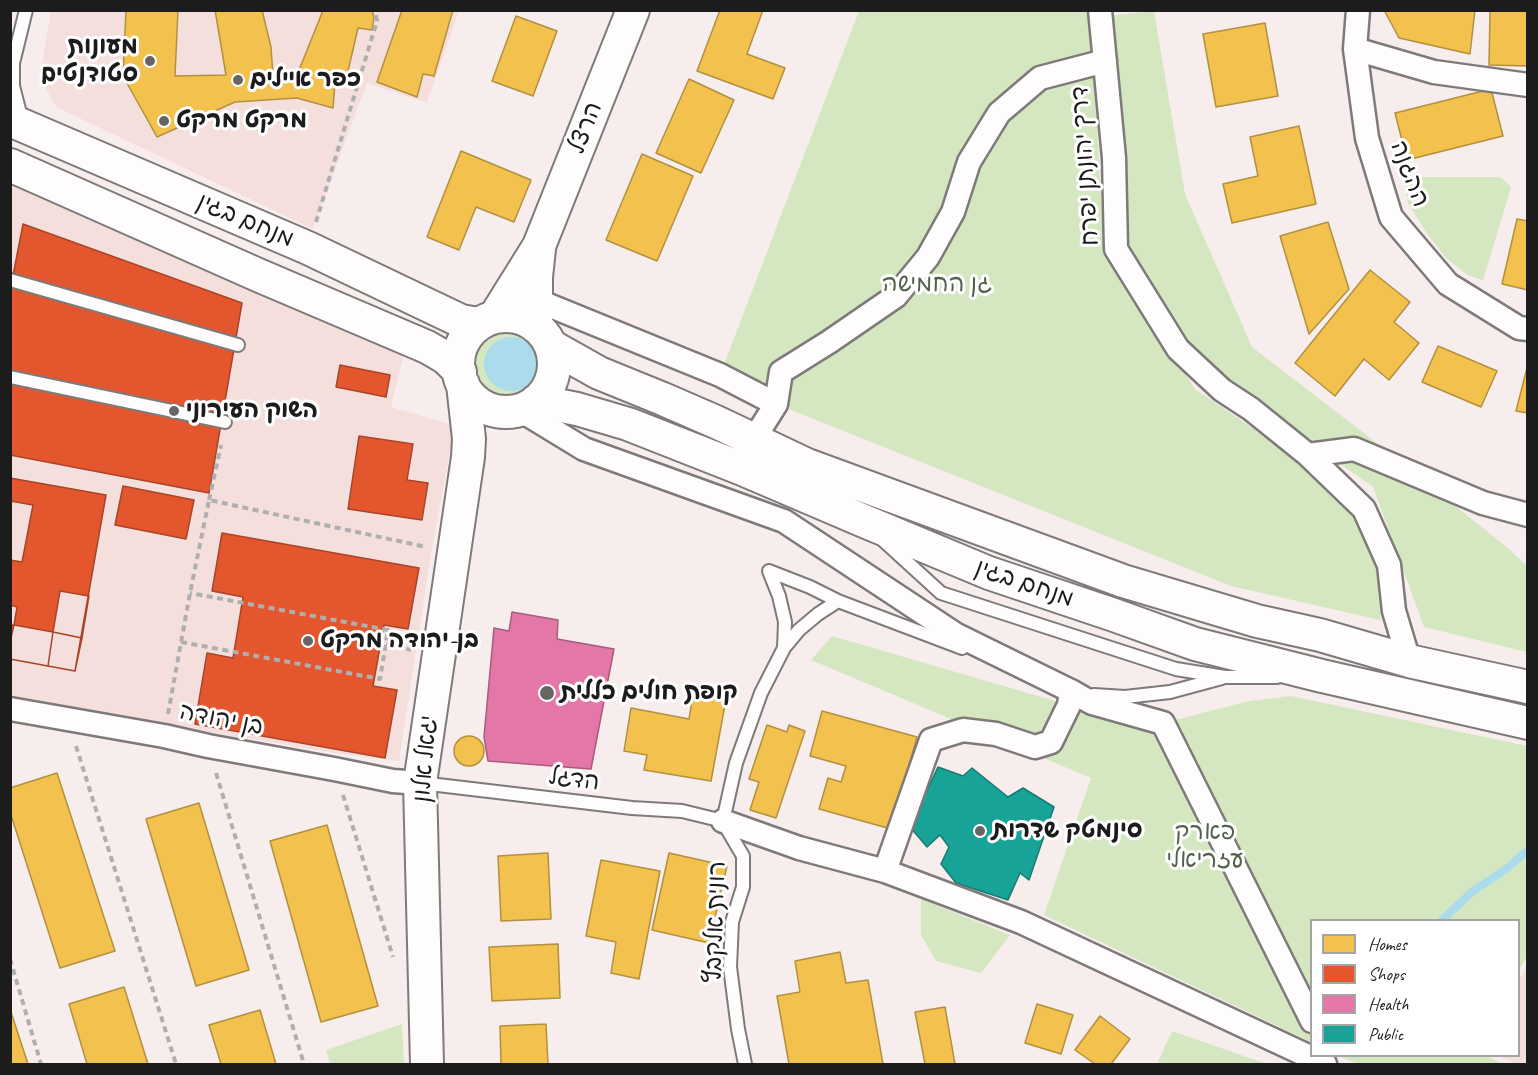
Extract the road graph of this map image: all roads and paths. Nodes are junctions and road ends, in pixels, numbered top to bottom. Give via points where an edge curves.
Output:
1 (26, 10) edge
2 (375, 10) edge
3 (633, 10) edge
4 (1100, 10) edge
5 (1358, 10) edge
6 (22, 30) junction
7 (10, 39) edge
8 (1355, 49) junction
9 (1105, 61) junction
10 (1527, 85) edge
11 (17, 122) edge
12 (10, 165) edge
13 (539, 246) junction
14 (308, 249) junction
15 (10, 280) edge
16 (487, 320) junction
17 (541, 324) junction
18 (1527, 329) edge
19 (238, 345) dead end
20 (10, 377) edge
21 (462, 378) junction
22 (777, 404) junction
23 (521, 408) junction
24 (225, 422) dead end
25 (754, 439) junction
26 (221, 445) dead end
27 (1308, 455) junction
28 (468, 457) junction
29 (209, 500) junction
30 (1527, 515) edge
31 (864, 522) junction
32 (450, 580) junction
33 (190, 593) junction
34 (838, 601) junction
35 (181, 642) junction
36 (386, 644) junction
37 (402, 648) dead end
38 (784, 648) junction
39 (1409, 661) junction
40 (1322, 676) junction
41 (1225, 677) junction
42 (1527, 687) edge
43 (1071, 691) junction
44 (10, 709) edge
45 (68, 719) junction
46 (1527, 723) edge
47 (164, 736) junction
48 (208, 746) junction
49 (334, 769) junction
50 (420, 783) junction
51 (723, 821) junction
52 (885, 871) junction
53 (10, 959) edge
54 (395, 962) dead end
55 (1310, 1019) edge
56 (41, 1065) edge
57 (176, 1065) edge
58 (304, 1065) edge
59 (427, 1065) edge
60 (745, 1065) edge
61 (1324, 1065) edge

1 - 6 lane
2 - 14 path via 377,21
3 - 13 main road, הרצל
4 - 9 street, דרך יהונתן יפרח
5 - 8 street, ההגנה
6 - 7 lane
6 - 11 lane via 13,63
8 - 10 street via 1434,72
8 - 18 street, ההגנה via 1366,138 1391,217 1448,284 1519,328
9 - 22 street via 1040,78 999,113 969,162 953,212 928,257 896,296 781,372
9 - 27 street, דרך יהונתן יפרח via 1114,158 1116,249 1178,348 1222,390
11 - 14 main road, מנחם בגין
12 - 21 main road, מנחם בגין via 427,347 446,358
13 - 16 main road, הרצל
13 - 17 main road, הרצל via 536,277
14 - 16 main road, מנחם בגין via 461,321
15 - 19 lane
16 - 17 main road via 518,317
16 - 21 main road via 468,334 461,347 458,363
17 - 22 street via 720,375
17 - 23 main road via 554,360 553,375 547,390
17 - 25 main road, מנחם בגין via 599,374
20 - 24 lane
21 - 23 main road via 470,394 490,409
21 - 28 main road, יגאל אלון
22 - 25 street
23 - 28 main road via 499,420
23 - 31 main road, מנחם בגין via 577,409 628,424
23 - 43 street via 584,449 783,521 955,634
25 - 39 main road, מנחם בגין via 807,465 1123,581
26 - 29 path
27 - 30 street via 1354,449 1483,503
27 - 39 street, דרך יהונתן יפרח via 1364,509 1389,565 1395,611
28 - 32 main road, יגאל אלון
29 - 32 path via 432,548
29 - 33 path
31 - 40 main road, מנחם בגין via 989,573 1195,644
31 - 41 lane via 941,594 1176,669
32 - 50 main road, יגאל אלון
33 - 35 path
33 - 36 path via 388,630
34 - 38 lane via 799,630
34 - 38 lane via 769,571 785,622
34 - 43 lane
35 - 36 path via 380,679
35 - 47 path
36 - 37 path
38 - 51 lane via 761,693 736,764
39 - 42 main road, מנחם בגין
40 - 41 lane
40 - 46 main road, מנחם בגין
41 - 43 lane via 1170,692 1125,697
43 - 52 street via 1069,705 1051,742 1035,747 996,734 963,730 931,740
43 - 55 street via 1092,703 1163,723
44 - 45 street, בן יהודה
45 - 47 street, בן יהודה
45 - 57 path
47 - 48 street, בן יהודה
48 - 49 street, בן יהודה
48 - 58 path
49 - 50 street, בן יהודה
49 - 54 path
50 - 51 lane, הדגל via 682,811
50 - 59 main road, יגאל אלון
51 - 52 street via 799,848
51 - 60 lane, רונית אלקבץ via 743,856 743,887 732,922 730,967
52 - 61 street via 1020,922
53 - 56 path

